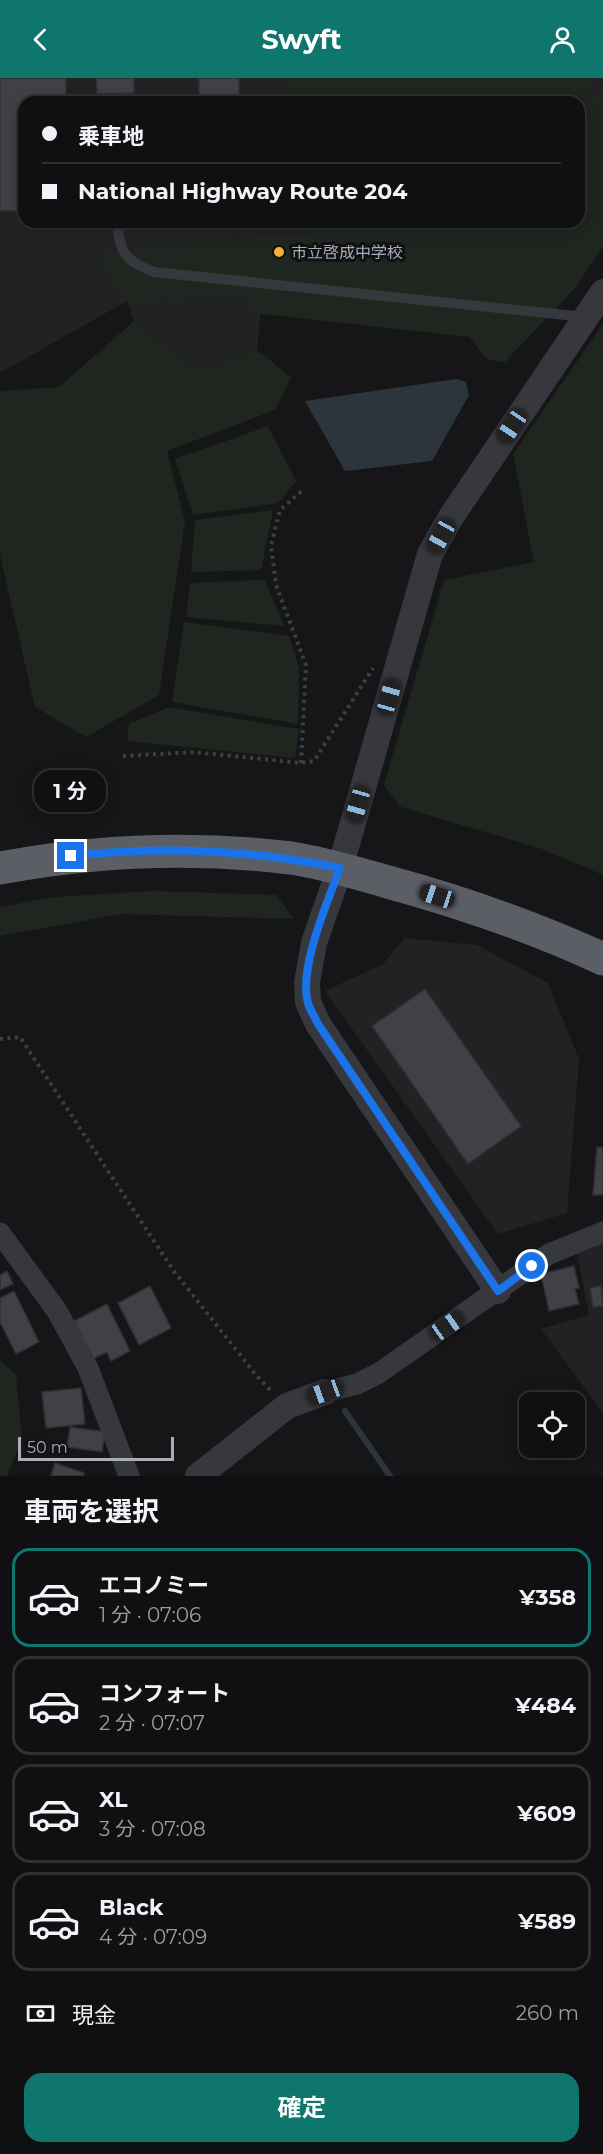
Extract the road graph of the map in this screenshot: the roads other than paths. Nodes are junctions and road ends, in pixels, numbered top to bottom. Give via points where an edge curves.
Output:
1 (118, 228) edge
2 (603, 292) edge
3 (586, 317) junction
4 (0, 868) edge
5 (340, 868) junction
6 (603, 959) edge
7 (603, 1232) edge
8 (0, 1233) edge
9 (498, 1291) junction
10 (325, 1392) joint
11 (129, 1476) edge
12 (198, 1476) edge

1 - 3 lane via 119,245 131,262 154,272
2 - 3 street
3 - 5 street via 430,554
4 - 5 highway via 113,852 177,851 292,858
5 - 6 highway via 481,911
5 - 9 street via 314,943 307,982 308,1002 318,1024
7 - 9 street via 549,1254
8 - 11 street via 57,1311 88,1368
9 - 10 street via 379,1373 357,1384
10 - 12 street via 287,1406

